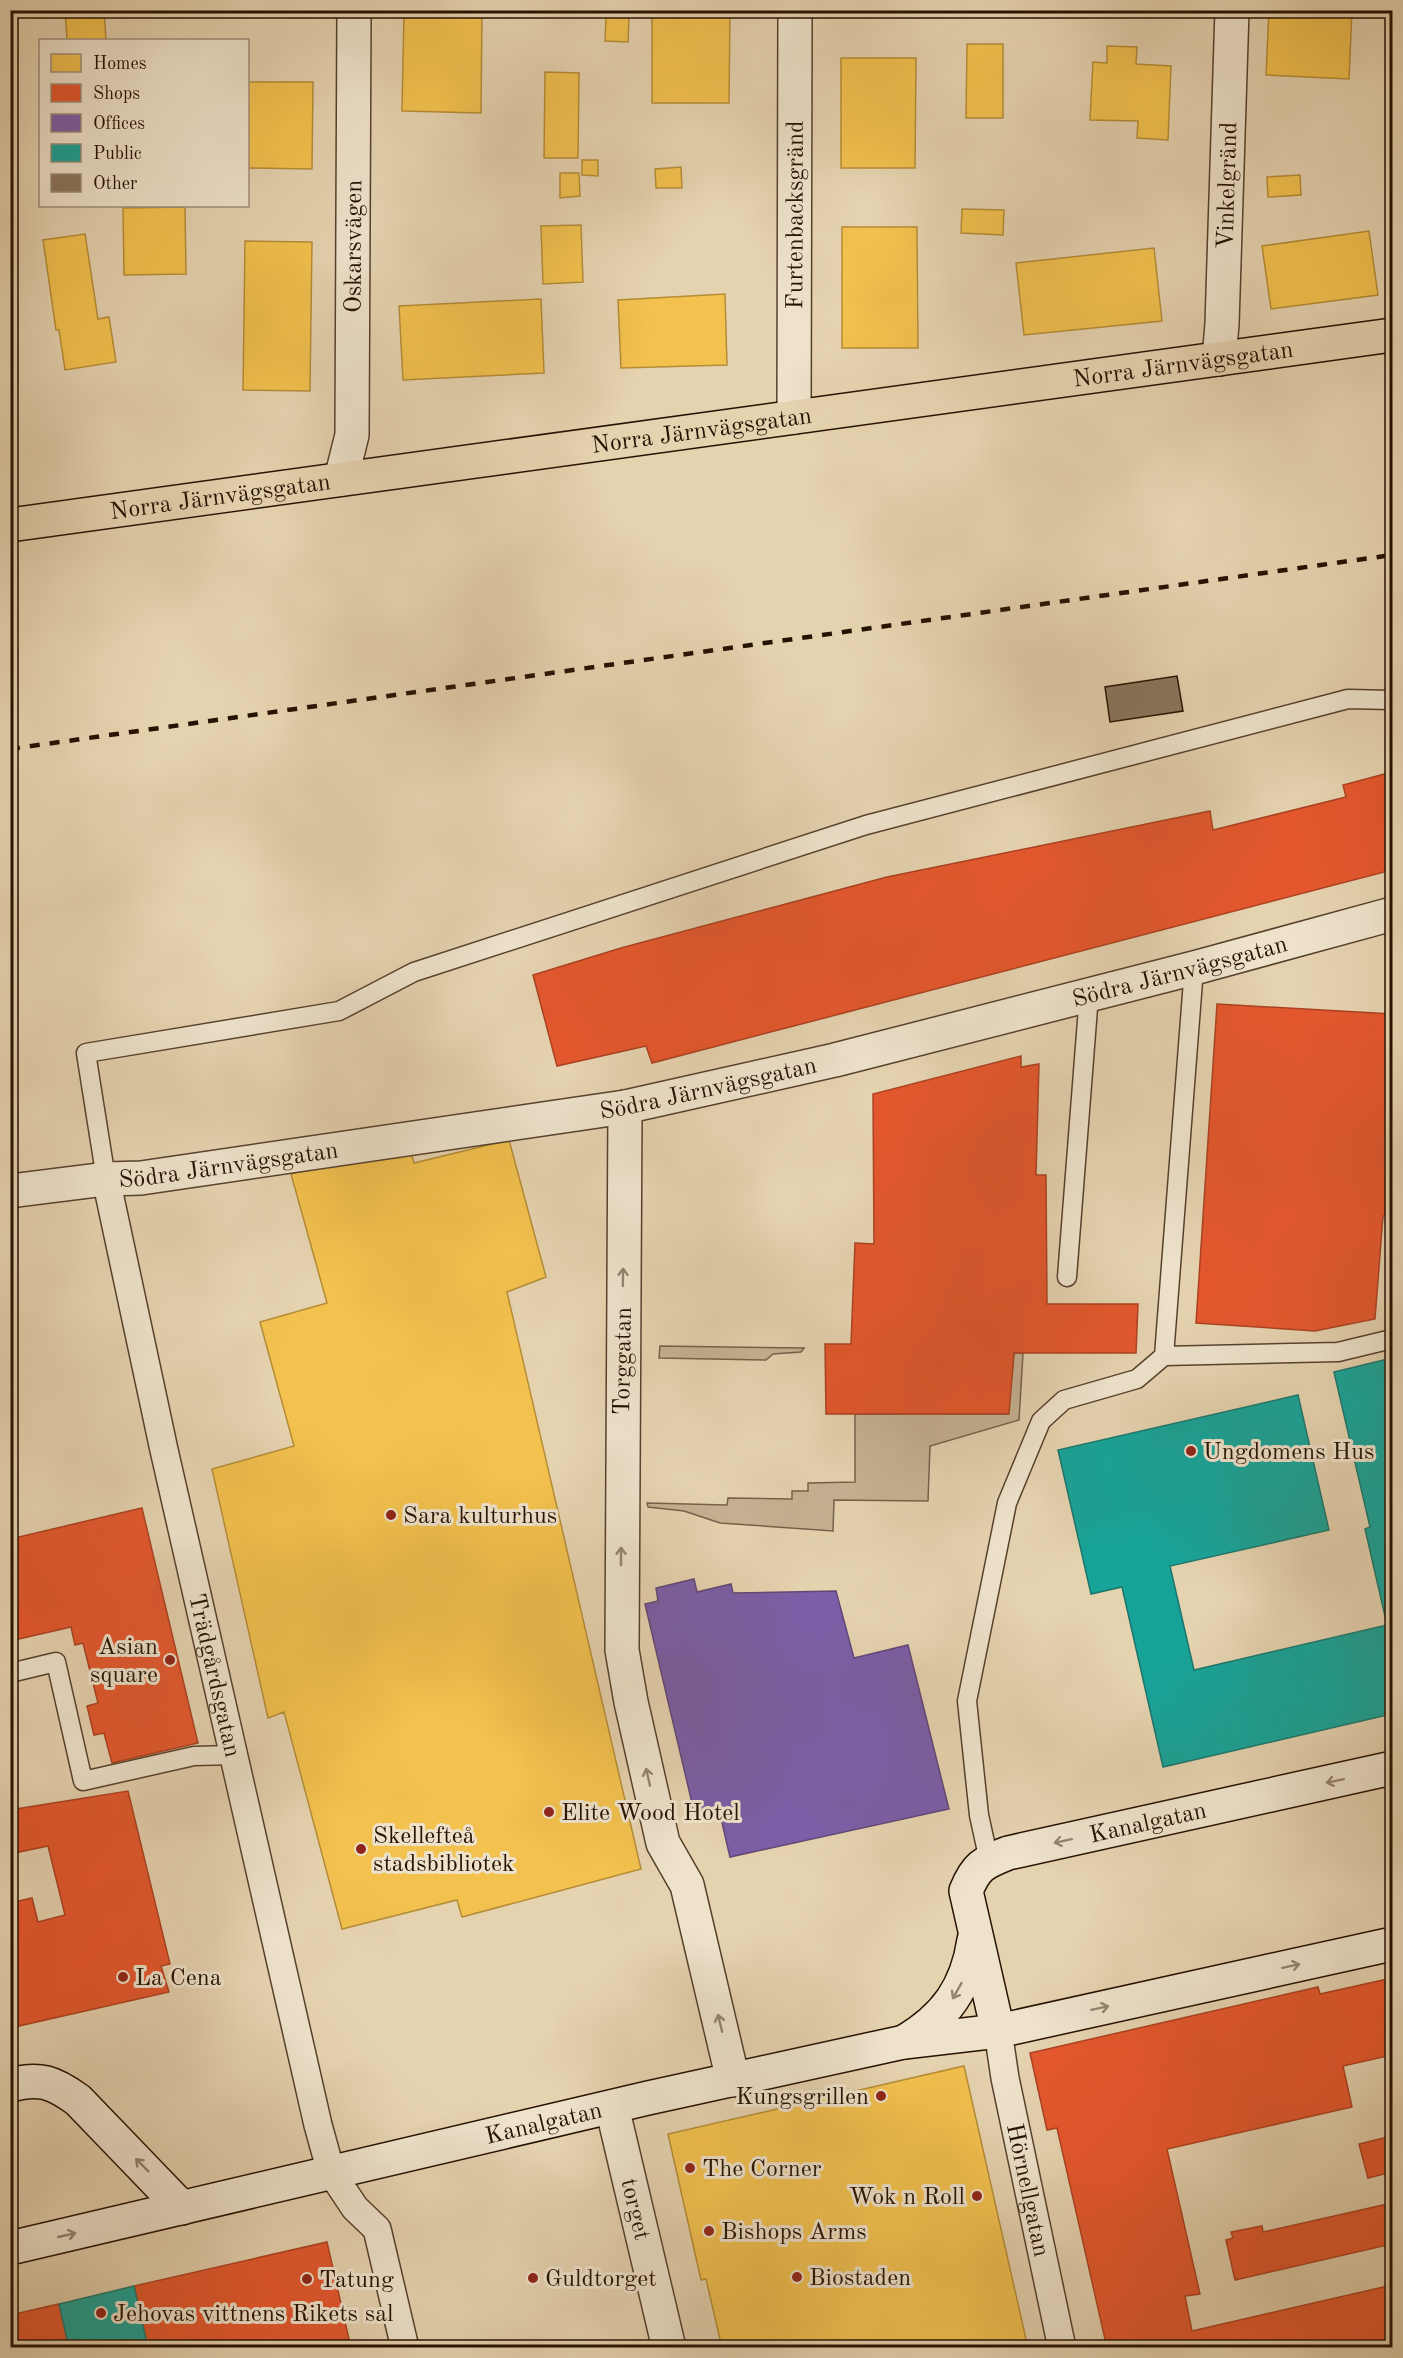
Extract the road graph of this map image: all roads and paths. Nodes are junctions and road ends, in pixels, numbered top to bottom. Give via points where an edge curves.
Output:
1 (354, 10) edge
2 (795, 10) edge
3 (1232, 10) edge
4 (1392, 335) edge
5 (1219, 359) junction
6 (794, 417) junction
7 (341, 479) junction
8 (10, 525) edge
9 (1392, 700) edge
10 (1392, 914) edge
11 (1194, 968) junction
12 (1089, 995) junction
13 (626, 1107) junction
14 (106, 1179) junction
15 (10, 1191) edge
16 (1067, 1277) dead end
17 (1392, 1339) edge
18 (1164, 1356) junction
19 (10, 1673) edge
20 (234, 1755) junction
21 (1392, 1768) edge
22 (989, 1861) junction
23 (974, 1936) junction
24 (1392, 1944) edge
25 (998, 2031) junction
26 (904, 2042) junction
27 (733, 2080) junction
28 (10, 2085) edge
29 (612, 2107) junction
30 (331, 2172) junction
31 (182, 2208) junction
32 (10, 2248) edge
33 (405, 2348) edge
34 (669, 2348) edge
35 (1062, 2348) edge

1 - 7 street, Oskarsvägen via 352,435
2 - 6 street, Furtenbacksgränd
3 - 5 street, Vinkelgränd
4 - 5 main road, Norra Järnvägsgatan
5 - 6 main road, Norra Järnvägsgatan
6 - 7 main road, Norra Järnvägsgatan
7 - 8 main road, Norra Järnvägsgatan
9 - 14 lane via 1348,699 866,825 414,972 339,1011 86,1053
10 - 11 street, Södra Järnvägsgatan
11 - 12 street, Södra Järnvägsgatan
11 - 18 lane
12 - 13 street, Södra Järnvägsgatan
12 - 16 lane
13 - 14 street, Södra Järnvägsgatan via 141,1178
27 -> 13 street, Torggatan via 687,1886 663,1843 622,1650
14 - 15 street, Södra Järnvägsgatan
14 - 20 street, Trädgårdsgatan
17 - 18 lane via 1338,1352
18 - 22 lane via 1137,1379 1064,1400 1041,1421 1006,1503 967,1701 979,1815
19 - 20 lane via 56,1662 83,1781 194,1756
20 - 30 street, Trädgårdsgatan
21 -> 22 street, Kanalgatan via 1008,1853
22 - 23 street, Kanalgatan via 973,1873 966,1891
23 - 25 street, Kanalgatan
23 -> 26 street, Kanalgatan via 971,1959 950,2005 925,2029
25 -> 24 street, Kanalgatan
25 - 26 street, Kanalgatan
25 - 35 street, Hörnellgatan
26 - 27 street, Kanalgatan
27 - 29 street, Kanalgatan
31 -> 28 street via 78,2100 45,2081
29 - 30 street, Kanalgatan
29 - 34 street, torget
30 - 31 street, Kanalgatan
30 - 33 street, Trädgårdsgatan via 355,2208 376,2229
32 -> 31 street, Kanalgatan

